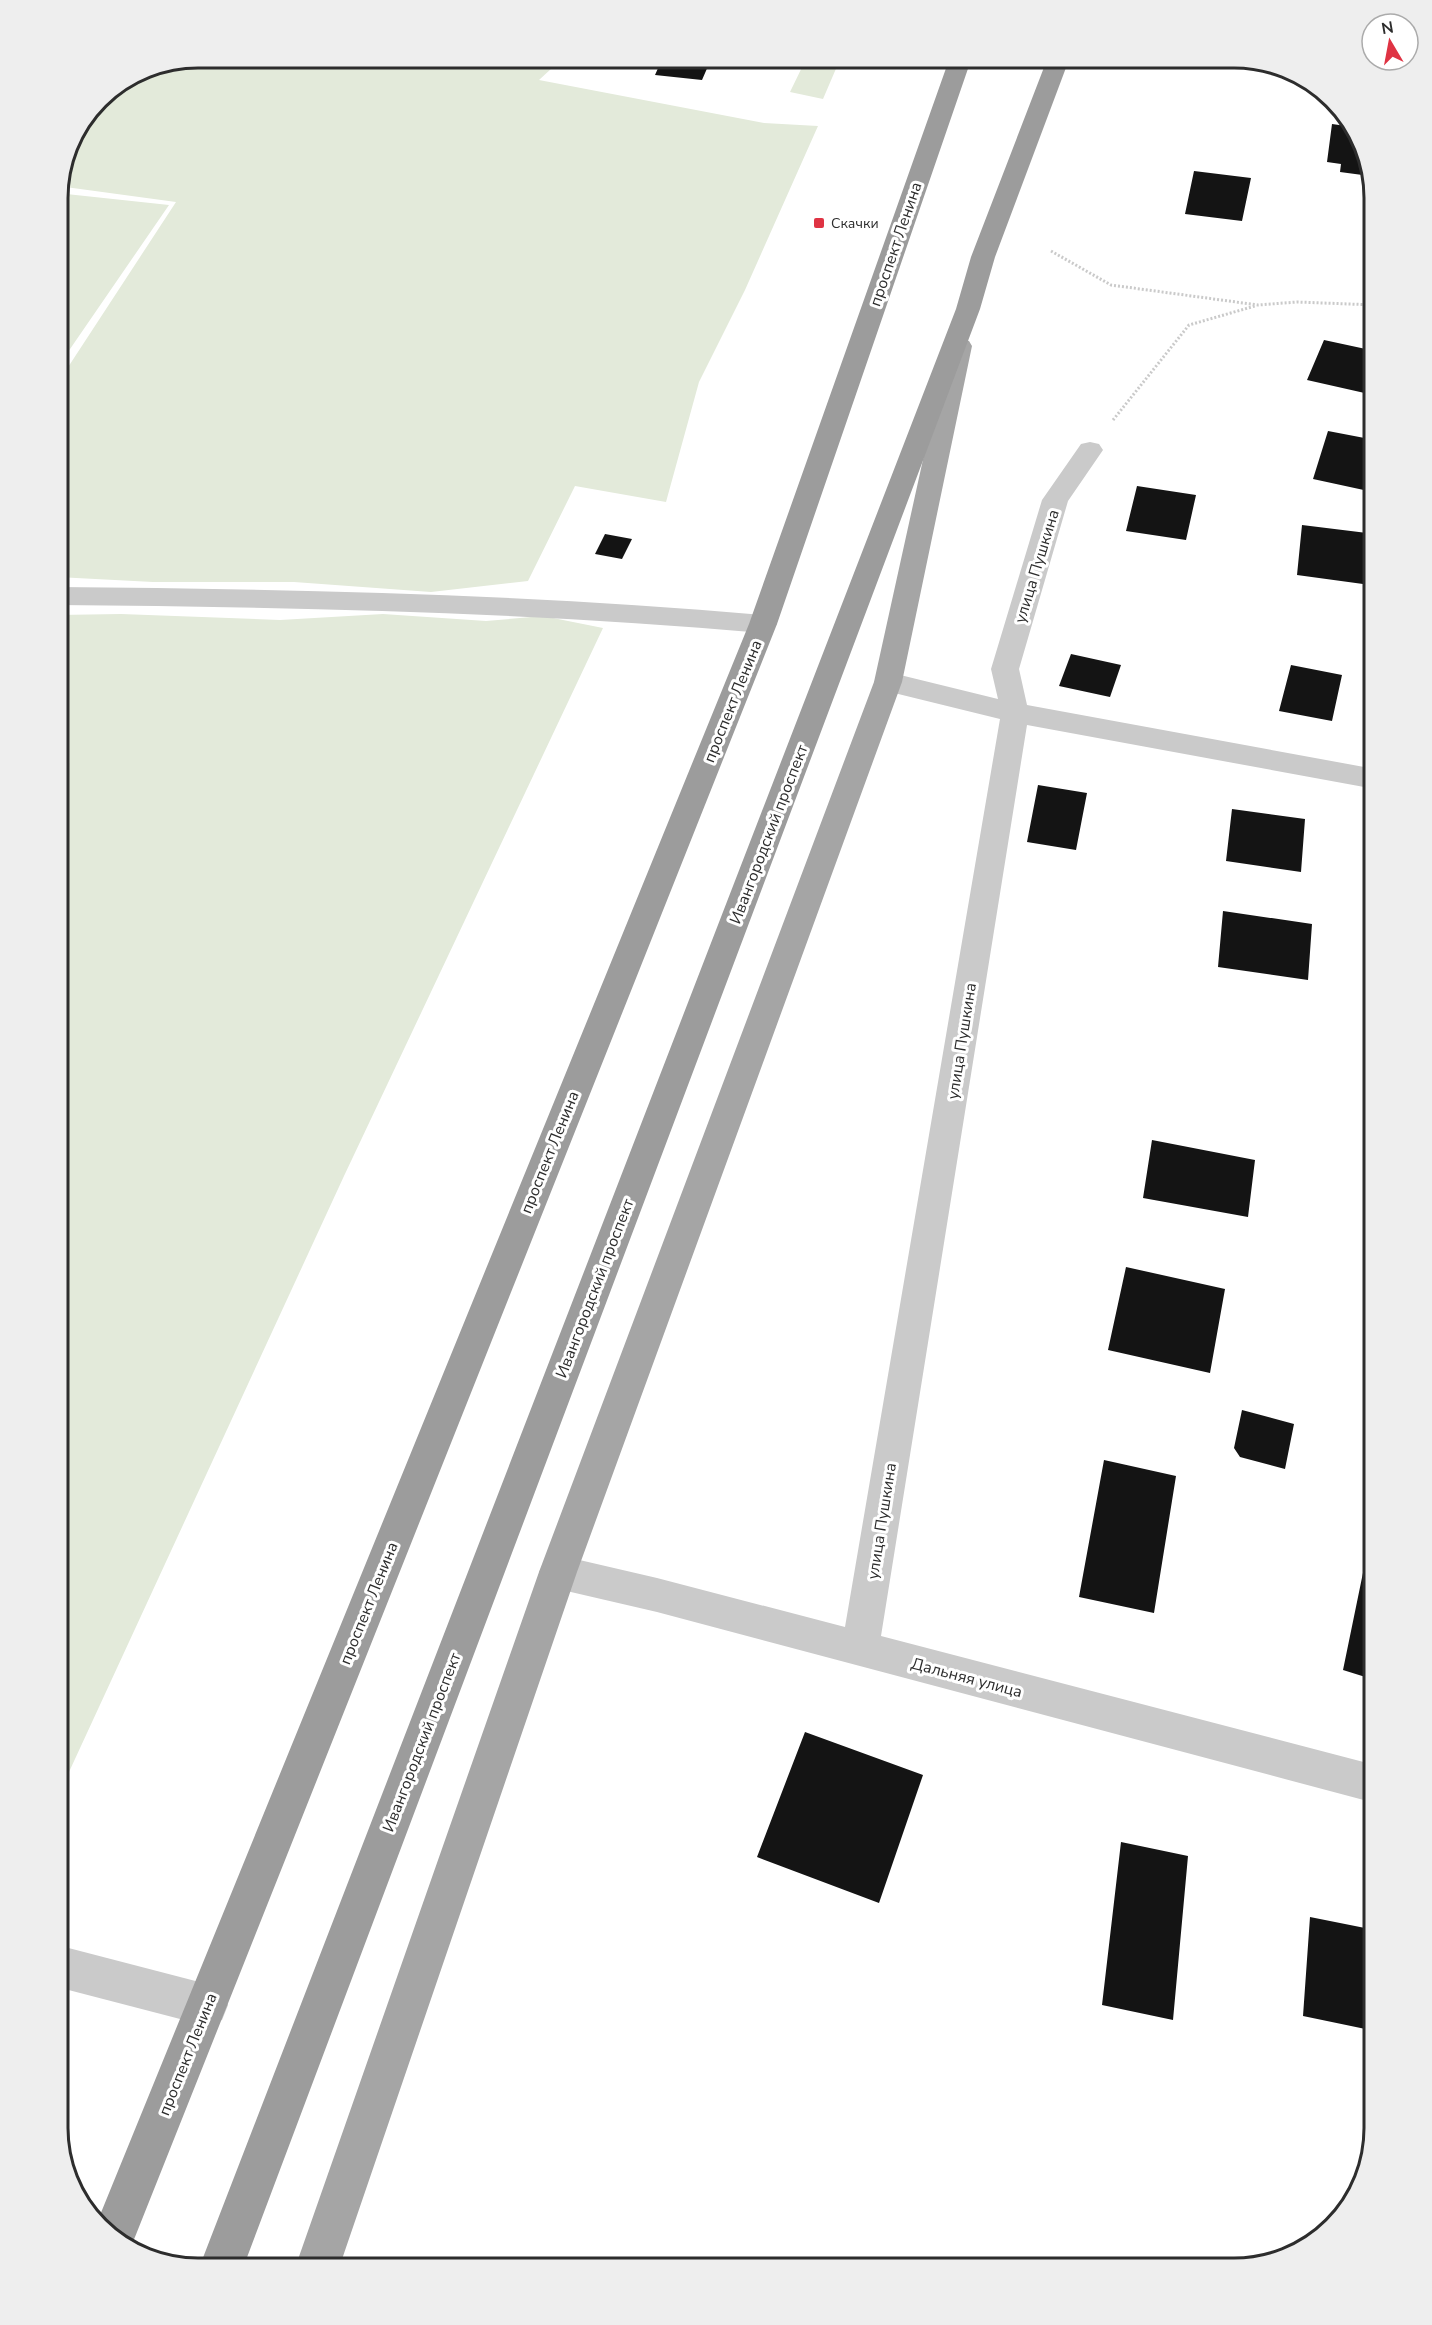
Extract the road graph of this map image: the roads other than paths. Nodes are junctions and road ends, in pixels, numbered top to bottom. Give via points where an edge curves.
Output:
1 (952, 68) edge
2 (1055, 68) edge
3 (968, 309) junction
4 (1090, 450) road end
5 (68, 596) edge
6 (763, 624) junction
7 (888, 682) junction
8 (1015, 713) junction
9 (1364, 777) edge
10 (558, 1572) junction
11 (860, 1648) junction
12 (1364, 1781) edge
13 (68, 1969) edge
14 (207, 2005) junction
15 (116, 2229) edge
16 (225, 2257) edge
17 (322, 2257) edge

1 - 6 highway, проспект Ленина
2 - 3 highway via 983,257
3 - 7 main road
3 - 16 highway, Ивангородский проспект
4 - 8 street, улица Пушкина via 1055,500 1005,669
5 - 6 street via 292,598 650,613
6 - 14 highway, проспект Ленина
7 - 8 street
7 - 10 main road
8 - 9 street
8 - 11 street, улица Пушкина
10 - 11 street, Дальняя улица
10 - 17 main road
11 - 12 street, Дальняя улица
13 - 14 street
14 - 15 highway, проспект Ленина

